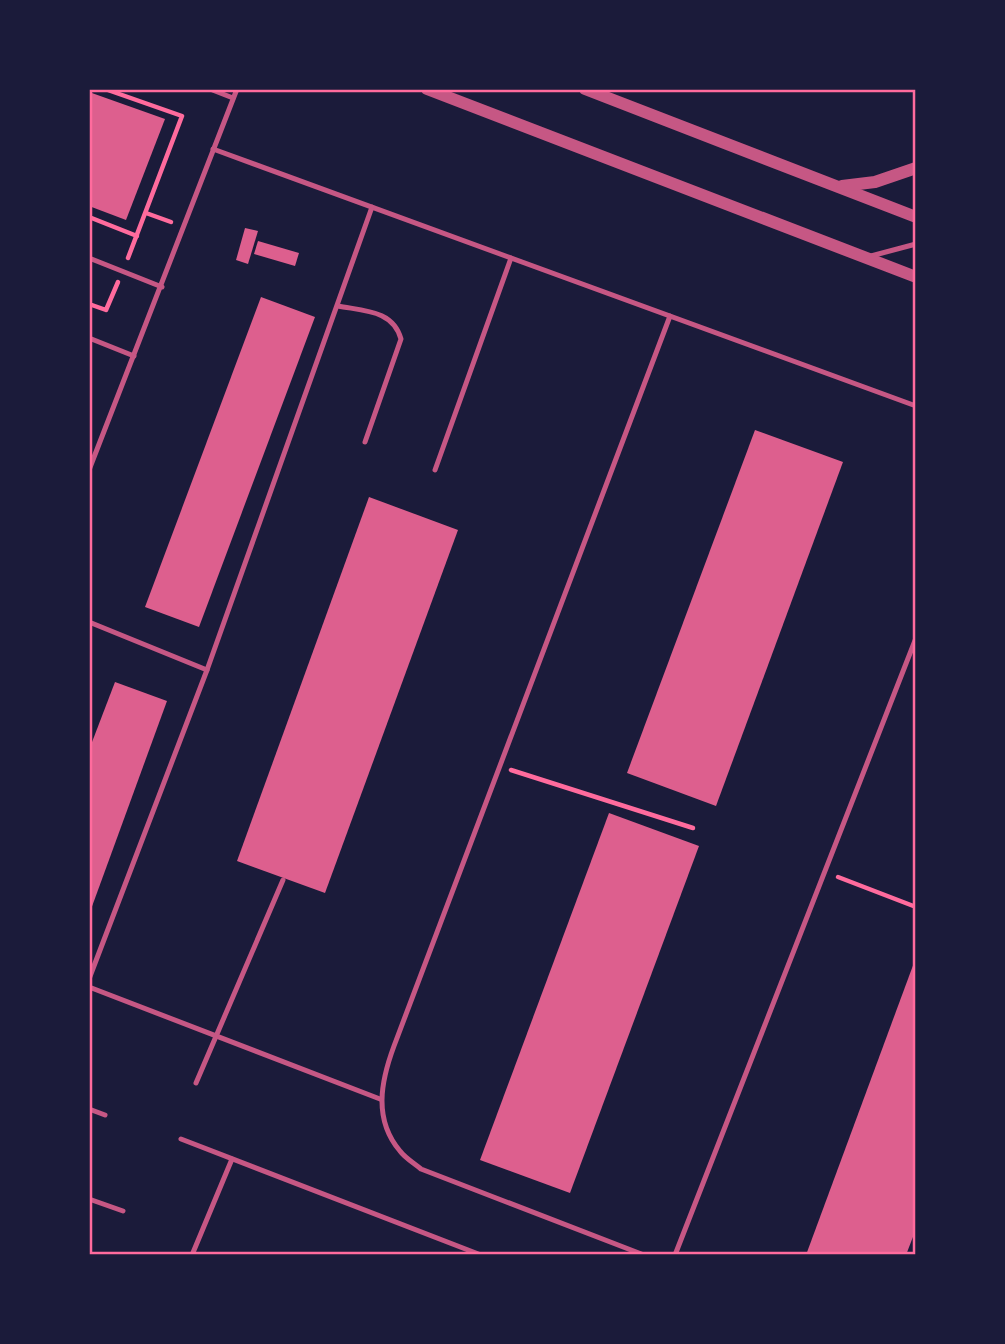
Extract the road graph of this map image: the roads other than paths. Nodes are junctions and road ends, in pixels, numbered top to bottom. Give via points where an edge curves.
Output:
1 (210, 89) edge
2 (237, 89) edge
3 (427, 89) edge
4 (585, 89) edge
5 (611, 94) edge
6 (233, 97) junction
7 (213, 149) junction
8 (916, 168) edge
9 (840, 186) junction
10 (372, 207) junction
11 (916, 217) edge
12 (916, 244) edge
13 (864, 257) junction
14 (89, 258) edge
15 (511, 258) junction
16 (916, 277) edge
17 (162, 287) junction
18 (338, 306) junction
19 (670, 316) junction
20 (89, 338) edge
21 (134, 356) junction
22 (916, 406) edge
23 (365, 442) dead end
24 (89, 470) edge
25 (435, 470) dead end
26 (89, 622) edge
27 (916, 638) edge
28 (207, 670) junction
29 (283, 880) dead end
30 (89, 979) edge
31 (89, 987) edge
32 (216, 1036) junction
33 (196, 1083) dead end
34 (380, 1099) junction
35 (89, 1109) edge
36 (105, 1115) dead end
37 (181, 1139) dead end
38 (232, 1159) junction
39 (89, 1199) edge
40 (123, 1211) dead end
41 (192, 1255) edge
42 (481, 1255) edge
43 (643, 1255) edge
44 (675, 1255) edge

1 - 6 lane
2 - 6 lane
3 - 13 street
4 - 5 street
5 - 9 street
6 - 7 lane
7 - 10 lane
7 - 17 lane
8 - 9 street via 875,182
9 - 11 street
10 - 15 lane
10 - 18 lane
12 - 13 lane
13 - 16 street
14 - 17 lane
15 - 19 lane
15 - 25 lane
17 - 21 lane
18 - 23 lane via 390,319 401,339
18 - 28 lane
19 - 22 lane
19 - 34 lane via 384,1072
20 - 21 lane
21 - 24 lane
26 - 28 lane
27 - 44 lane
28 - 30 lane
29 - 32 lane
31 - 32 lane
32 - 33 lane
32 - 34 lane
34 - 43 lane via 386,1127 400,1151 421,1169
35 - 36 lane
37 - 38 lane
38 - 41 lane
38 - 42 lane
39 - 40 lane

